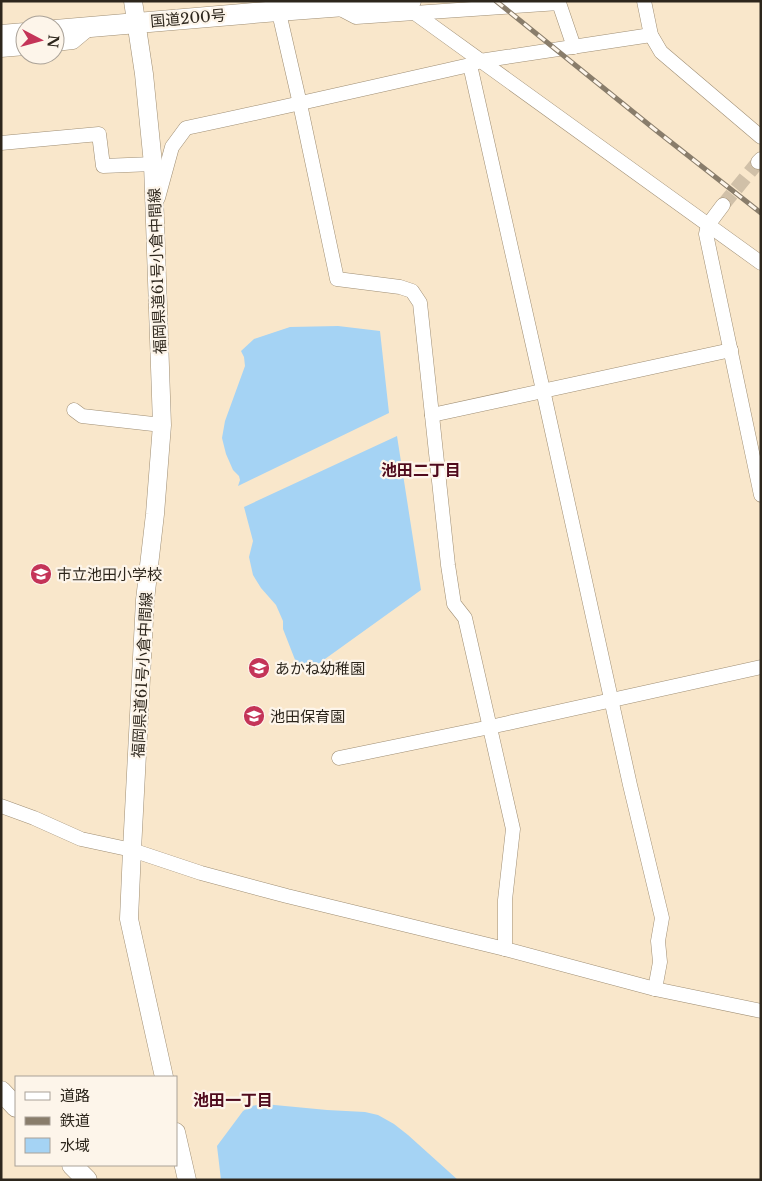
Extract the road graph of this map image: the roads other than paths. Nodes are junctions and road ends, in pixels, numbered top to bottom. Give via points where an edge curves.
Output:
1 (133, 1) edge
2 (644, 1) edge
3 (653, 1) edge
4 (277, 6) edge
5 (413, 8) edge
6 (136, 22) junction
7 (91, 27) junction
8 (65, 29) edge
9 (15, 34) edge
10 (1, 35) edge
11 (651, 35) junction
12 (65, 43) edge
13 (574, 46) junction
14 (15, 49) edge
15 (1, 50) edge
16 (475, 63) junction
17 (698, 84) junction
18 (300, 104) junction
19 (761, 137) edge
20 (1, 143) edge
21 (154, 164) junction
22 (722, 205) tunnel mouth
23 (154, 210) junction
24 (708, 226) junction
25 (761, 263) edge
26 (731, 350) junction
27 (543, 390) junction
28 (74, 410) dead end
29 (432, 415) junction
30 (162, 425) junction
31 (761, 495) edge
32 (761, 667) edge
33 (612, 700) junction
34 (490, 727) junction
35 (339, 758) dead end
36 (1, 806) edge
37 (132, 850) junction
38 (505, 949) junction
39 (655, 989) junction
40 (761, 1011) edge
41 (164, 1076) edge
42 (1, 1091) edge
43 (15, 1106) edge
44 (178, 1141) edge
45 (73, 1166) edge
46 (87, 1180) edge
47 (187, 1180) edge

1 - 6 main road, 福岡県道61号小倉中間線
2 - 11 street
3 - 17 street via 664,43 688,68
4 - 5 highway, 国道200号
4 - 6 highway, 国道200号
4 - 18 street
5 - 13 street via 559,3
5 - 16 street
6 - 7 highway, 国道200号
6 - 21 main road, 福岡県道61号小倉中間線
7 - 8 highway, 国道200号
7 - 12 street via 73,42
9 - 10 highway
11 - 13 street
11 - 17 street via 661,52
13 - 16 street
14 - 15 street
16 - 18 street
16 - 24 street
16 - 27 street
17 - 19 street
18 - 23 street via 186,128 172,148
18 - 29 street via 337,279 400,287 412,292 420,303
20 - 21 street via 99,134 103,166
21 - 23 main road, 福岡県道61号小倉中間線
22 - 24 street
23 - 30 main road, 福岡県道61号小倉中間線
24 - 25 street
24 - 26 street via 706,234
26 - 27 street
26 - 31 street
27 - 29 street
27 - 33 street
28 - 30 street via 82,416
29 - 34 street via 454,604 464,618
30 - 37 main road, 福岡県道61号小倉中間線 via 145,600
32 - 33 street
33 - 34 street
33 - 39 street via 662,918
34 - 35 street
34 - 38 street via 514,829 505,900
36 - 37 street via 81,839
37 - 38 street via 286,896
37 - 41 main road, 福岡県道61号小倉中間線 via 129,919
38 - 39 street
39 - 40 street
42 - 43 highway
44 - 47 main road
45 - 46 highway

